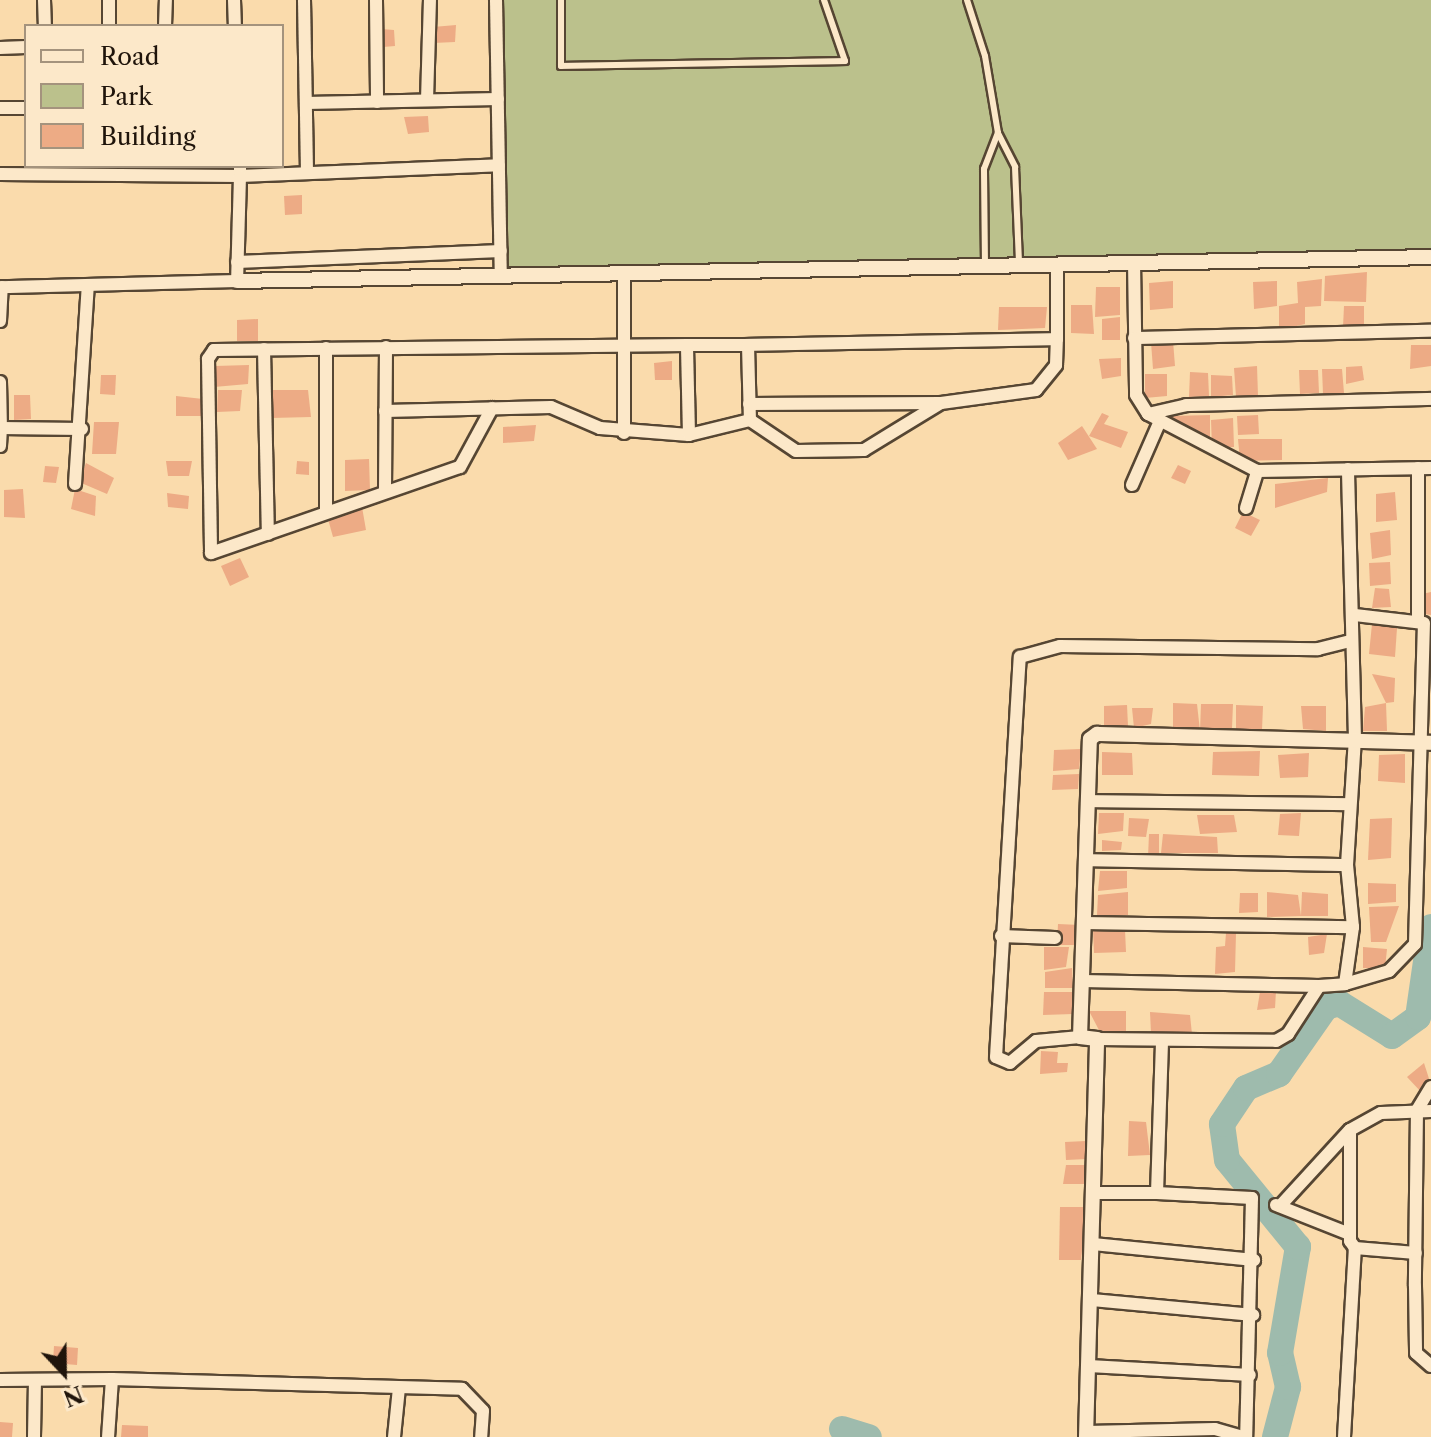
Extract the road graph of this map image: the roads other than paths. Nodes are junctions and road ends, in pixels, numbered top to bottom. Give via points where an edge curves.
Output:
1 (44, 0) edge
2 (109, 0) edge
3 (166, 0) edge
4 (234, 0) edge
5 (304, 0) edge
6 (376, 0) edge
7 (430, 0) edge
8 (496, 0) edge
9 (561, 0) edge
10 (824, 0) edge
11 (967, 0) edge
12 (45, 24) edge
13 (109, 24) edge
14 (165, 24) edge
15 (235, 24) edge
16 (24, 47) edge
17 (0, 48) edge
18 (498, 99) junction
19 (427, 100) junction
20 (377, 102) junction
21 (306, 103) junction
22 (0, 108) edge
23 (24, 108) edge
24 (998, 133) junction
25 (499, 165) junction
26 (162, 171) edge
27 (240, 171) edge
28 (307, 173) junction
29 (0, 174) edge
30 (501, 251) junction
31 (1431, 257) edge
32 (237, 262) junction
33 (1134, 262) junction
34 (1057, 264) junction
35 (1020, 265) junction
36 (985, 266) junction
37 (624, 272) junction
38 (501, 274) junction
39 (237, 281) junction
40 (88, 285) junction
41 (1, 287) edge
42 (0, 321) edge
43 (1431, 331) edge
44 (1134, 338) junction
45 (1057, 339) junction
46 (624, 344) junction
47 (687, 345) junction
48 (748, 345) junction
49 (386, 347) junction
50 (326, 348) junction
51 (264, 349) junction
52 (0, 382) edge
53 (1431, 399) edge
54 (941, 403) junction
55 (749, 404) junction
56 (492, 408) junction
57 (385, 411) junction
58 (1148, 414) junction
59 (750, 420) junction
60 (1160, 421) junction
61 (1, 428) edge
62 (82, 429) junction
63 (624, 433) junction
64 (689, 435) junction
65 (0, 446) edge
66 (1424, 468) edge
67 (1348, 469) junction
68 (1257, 471) junction
69 (75, 484) dead end
70 (1132, 485) dead end
71 (385, 491) junction
72 (1246, 508) dead end
73 (326, 511) junction
74 (268, 534) junction
75 (1355, 615) junction
76 (1424, 623) edge
77 (1349, 641) junction
78 (1355, 739) junction
79 (1428, 743) edge
80 (1087, 801) junction
81 (1348, 804) junction
82 (1085, 860) junction
83 (1347, 865) junction
84 (1084, 923) junction
85 (1353, 927) junction
86 (1001, 936) junction
87 (1055, 938) dead end
88 (1083, 981) junction
89 (1345, 984) junction
90 (1319, 986) junction
91 (1080, 1037) junction
92 (1097, 1039) junction
93 (1162, 1040) junction
94 (1431, 1087) edge
95 (1417, 1110) junction
96 (1431, 1111) edge
97 (1350, 1130) junction
98 (1416, 1171) junction
99 (1431, 1172) edge
100 (1095, 1193) junction
101 (1157, 1193) junction
102 (1416, 1228) junction
103 (1431, 1229) edge
104 (1347, 1233) junction
105 (1093, 1244) junction
106 (1355, 1248) junction
107 (1416, 1253) junction
108 (1254, 1260) junction
109 (1415, 1286) junction
110 (1431, 1287) edge
111 (1092, 1300) junction
112 (1253, 1315) junction
113 (1089, 1366) junction
114 (1431, 1366) edge
115 (1250, 1375) junction
116 (112, 1379) junction
117 (0, 1380) edge
118 (35, 1381) junction
119 (399, 1388) junction
120 (1086, 1435) edge
121 (34, 1437) edge
122 (108, 1437) edge
123 (394, 1437) edge
124 (481, 1437) edge
125 (1245, 1437) edge
126 (1344, 1437) edge

1 - 12 street
2 - 13 street
3 - 14 street
4 - 15 street
5 - 21 street
6 - 20 street
7 - 19 street
8 - 18 street
9 - 10 lane via 561,66 845,61
11 - 24 lane via 985,56
16 - 17 street
18 - 19 street
18 - 25 street
19 - 20 street
20 - 21 street
21 - 28 street
22 - 23 street
24 - 35 lane via 1015,167
24 - 36 lane via 984,169
25 - 28 street
25 - 30 street
26 - 27 street
26 - 29 street
27 - 28 street
27 - 32 street
30 - 32 street
30 - 38 street
31 - 33 street
32 - 39 street
33 - 34 street
33 - 44 street
34 - 35 street
34 - 45 street
35 - 36 street
36 - 37 street
37 - 38 street
37 - 46 street
38 - 39 street
39 - 40 street
40 - 41 street
40 - 62 street
41 - 42 street
43 - 44 street
44 - 58 street via 1136,395
45 - 48 street
45 - 54 street via 1056,365 1036,390
46 - 47 street
46 - 49 street
46 - 63 street
47 - 48 street
47 - 64 street
48 - 55 street
49 - 50 street
49 - 57 street
50 - 51 street
50 - 73 street
51 - 74 street
51 - 74 street via 209,353 209,548 218,554
52 - 61 street
53 - 58 street via 1186,405
54 - 55 street
54 - 59 street via 864,450 796,451
55 - 59 street
56 - 57 street
56 - 63 street via 554,407
56 - 71 street via 460,467
57 - 71 street
58 - 60 street
59 - 64 street
60 - 68 street
60 - 70 street
61 - 62 street
61 - 65 street
62 - 69 street
63 - 64 street
66 - 67 street
66 - 76 street
67 - 68 street
67 - 75 street
68 - 72 street
71 - 73 street
73 - 74 street
75 - 76 street
75 - 77 street
76 - 79 street
77 - 78 street
77 - 86 street via 1318,649 1060,646 1020,657
78 - 79 street
78 - 80 street via 1097,734 1088,746
78 - 81 street
79 - 89 street via 1415,944 1389,971
80 - 81 street
80 - 82 street
81 - 83 street
82 - 83 street
82 - 84 street
83 - 85 street
84 - 85 street
84 - 88 street
85 - 89 street
86 - 87 street
86 - 91 street via 997,1061 1010,1063 1045,1038
88 - 90 street
88 - 91 street
89 - 90 street
90 - 93 street via 1283,1039
91 - 92 street
92 - 93 street
92 - 100 street
93 - 101 street
94 - 95 street
95 - 96 street
95 - 97 street via 1381,1113
95 - 98 street
97 - 104 street
97 - 104 street via 1276,1205
98 - 99 street
98 - 102 street
100 - 101 street
100 - 105 street
101 - 108 street via 1252,1198
102 - 103 street
102 - 107 street
104 - 106 street
105 - 108 street
105 - 111 street
106 - 107 street
106 - 126 street
107 - 109 street
108 - 112 street
109 - 110 street
109 - 114 street via 1416,1353
111 - 112 street
111 - 113 street
112 - 115 street
113 - 115 street
113 - 120 street
115 - 125 street
116 - 118 street
116 - 119 street
116 - 122 street
117 - 118 street
118 - 121 street
119 - 123 street
119 - 124 street via 462,1389 483,1411
120 - 125 street via 1215,1429

